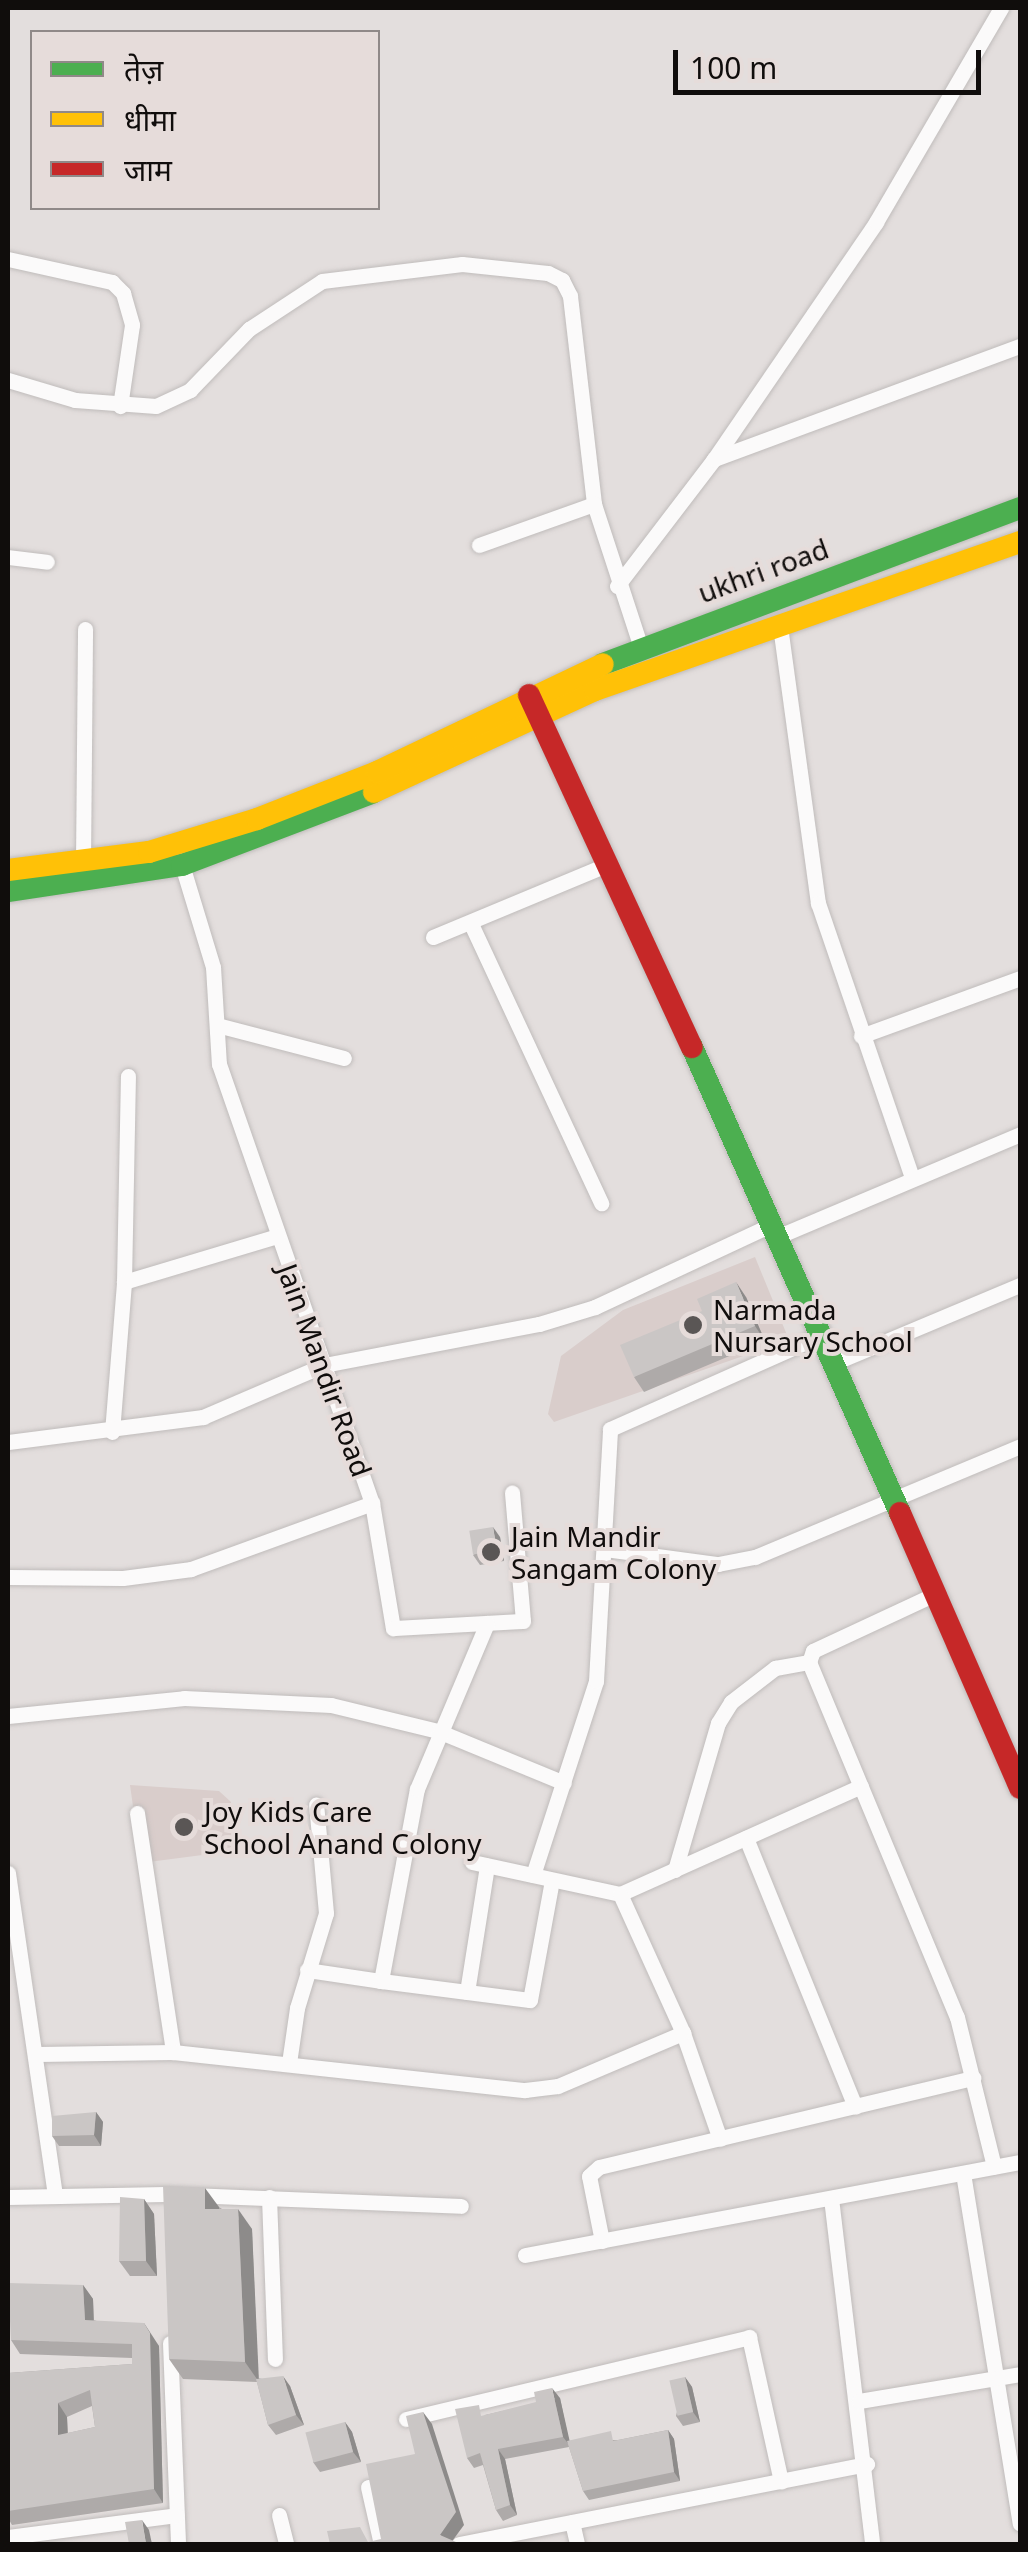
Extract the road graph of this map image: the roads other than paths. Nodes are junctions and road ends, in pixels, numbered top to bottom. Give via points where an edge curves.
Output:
1 (1001, 8) edge
2 (8, 259) edge
3 (1020, 346) edge
4 (8, 380) edge
5 (120, 406) junction
6 (714, 459) junction
7 (594, 504) junction
8 (1020, 508) edge
9 (1020, 542) edge
10 (479, 545) dead end
11 (8, 557) edge
12 (48, 562) dead end
13 (617, 586) junction
14 (780, 626) junction
15 (84, 629) dead end
16 (641, 648) junction
17 (533, 704) junction
18 (83, 864) junction
19 (608, 864) junction
20 (182, 865) junction
21 (8, 870) edge
22 (8, 890) edge
23 (472, 926) junction
24 (433, 938) dead end
25 (1020, 978) edge
26 (217, 1025) junction
27 (861, 1036) junction
28 (344, 1058) dead end
29 (128, 1076) dead end
30 (1020, 1134) edge
31 (912, 1178) junction
32 (601, 1203) dead end
33 (776, 1230) junction
34 (278, 1236) junction
35 (124, 1282) junction
36 (1020, 1285) edge
37 (822, 1335) junction
38 (834, 1362) junction
39 (324, 1365) junction
40 (112, 1432) junction
41 (8, 1442) edge
42 (1020, 1446) edge
43 (512, 1492) dead end
44 (893, 1501) junction
45 (372, 1503) junction
46 (605, 1550) junction
47 (8, 1577) edge
48 (935, 1594) junction
49 (487, 1623) junction
50 (809, 1662) junction
51 (8, 1716) edge
52 (438, 1732) junction
53 (564, 1783) junction
54 (861, 1786) junction
55 (1020, 1788) edge
56 (316, 1804) dead end
57 (138, 1813) dead end
58 (746, 1838) junction
59 (675, 1870) junction
60 (8, 1873) edge
61 (533, 1876) junction
62 (552, 1880) junction
63 (620, 1894) junction
64 (308, 1970) junction
65 (380, 1981) junction
66 (467, 1992) junction
67 (682, 2033) junction
68 (174, 2052) junction
69 (38, 2054) junction
70 (289, 2063) junction
71 (974, 2078) junction
72 (855, 2107) junction
73 (720, 2139) junction
74 (1020, 2162) edge
75 (994, 2167) junction
76 (963, 2173) junction
77 (164, 2194) junction
78 (55, 2196) junction
79 (8, 2197) edge
80 (269, 2197) junction
81 (831, 2198) junction
82 (461, 2206) dead end
83 (165, 2213) edge
84 (602, 2241) junction
85 (525, 2256) dead end
86 (170, 2326) edge
87 (275, 2360) dead end
88 (1020, 2374) edge
89 (997, 2379) junction
90 (858, 2400) junction
91 (406, 2418) edge
92 (867, 2464) junction
93 (781, 2481) junction
94 (368, 2487) edge
95 (279, 2515) dead end
96 (177, 2516) junction
97 (572, 2522) junction
98 (1020, 2523) edge
99 (8, 2537) edge
100 (178, 2544) edge
101 (286, 2544) edge
102 (380, 2544) edge
103 (459, 2544) edge
104 (577, 2544) edge
105 (872, 2544) edge

1 - 6 street via 876,222
2 - 5 street via 112,282 124,294 132,324
3 - 6 street
4 - 5 street
5 - 7 street via 156,406 190,390 249,329 322,281 462,264 548,273 562,280 570,296
6 - 13 street
7 - 10 street
7 - 13 street
8 - 16 street, ukhri road
9 - 14 street
11 - 12 street
13 - 16 street
14 - 17 street
14 - 27 street via 818,904
15 - 18 street
16 - 17 street, ukhri road
17 - 18 street via 308,800 195,840
17 - 19 street
17 - 20 street via 310,821
18 - 21 street
19 - 23 street
19 - 33 street
20 - 22 street
20 - 26 street, Jain Mandir Road via 213,967
23 - 24 street
23 - 32 street
25 - 27 street
26 - 28 street
26 - 34 street, Jain Mandir Road via 219,1064
27 - 31 street
29 - 35 street
30 - 31 street
31 - 33 street
33 - 37 street
33 - 39 street via 539,1324
34 - 35 street
34 - 39 street, Jain Mandir Road
35 - 40 street
36 - 38 street
37 - 38 street
37 - 46 street via 610,1429
38 - 44 street
39 - 40 street via 203,1417
39 - 45 street, Jain Mandir Road
40 - 41 street
42 - 44 street
43 - 49 street, Jain Mandir Road via 523,1621
44 - 46 street via 755,1557 718,1564
44 - 48 street
45 - 47 street via 191,1569 123,1578
45 - 49 street, Jain Mandir Road via 393,1628
46 - 53 street via 596,1681
48 - 50 street via 813,1651
48 - 55 street
49 - 52 street
50 - 54 street
50 - 59 street via 776,1668 731,1702 718,1723
51 - 52 street via 184,1698 331,1706
52 - 53 street
52 - 65 street via 408,1824
53 - 61 street
54 - 58 street
54 - 71 street via 957,2017
56 - 64 street via 328,1886
57 - 68 street
58 - 59 street
58 - 72 street
59 - 63 street
60 - 69 street
61 - 62 street
61 - 66 street via 479,1864
62 - 63 street
62 - 66 street via 530,2000
63 - 67 street
64 - 65 street
64 - 70 street
65 - 66 street
67 - 70 street via 558,2086 525,2090
67 - 73 street
68 - 69 street
68 - 70 street
69 - 78 street
71 - 72 street
71 - 75 street
72 - 73 street
73 - 84 street via 589,2176
74 - 75 street
75 - 76 street
76 - 81 street
76 - 89 street
77 - 78 street
77 - 80 street
77 - 83 street
78 - 79 street
80 - 82 street
80 - 87 street
81 - 84 street
81 - 90 street
84 - 85 street
86 - 96 street
88 - 89 street
89 - 90 street
89 - 98 street
90 - 92 street
91 - 93 street via 749,2338
92 - 93 street
92 - 105 street
93 - 97 street
94 - 102 street
95 - 101 street
96 - 99 street
96 - 100 street
97 - 103 street
97 - 104 street

